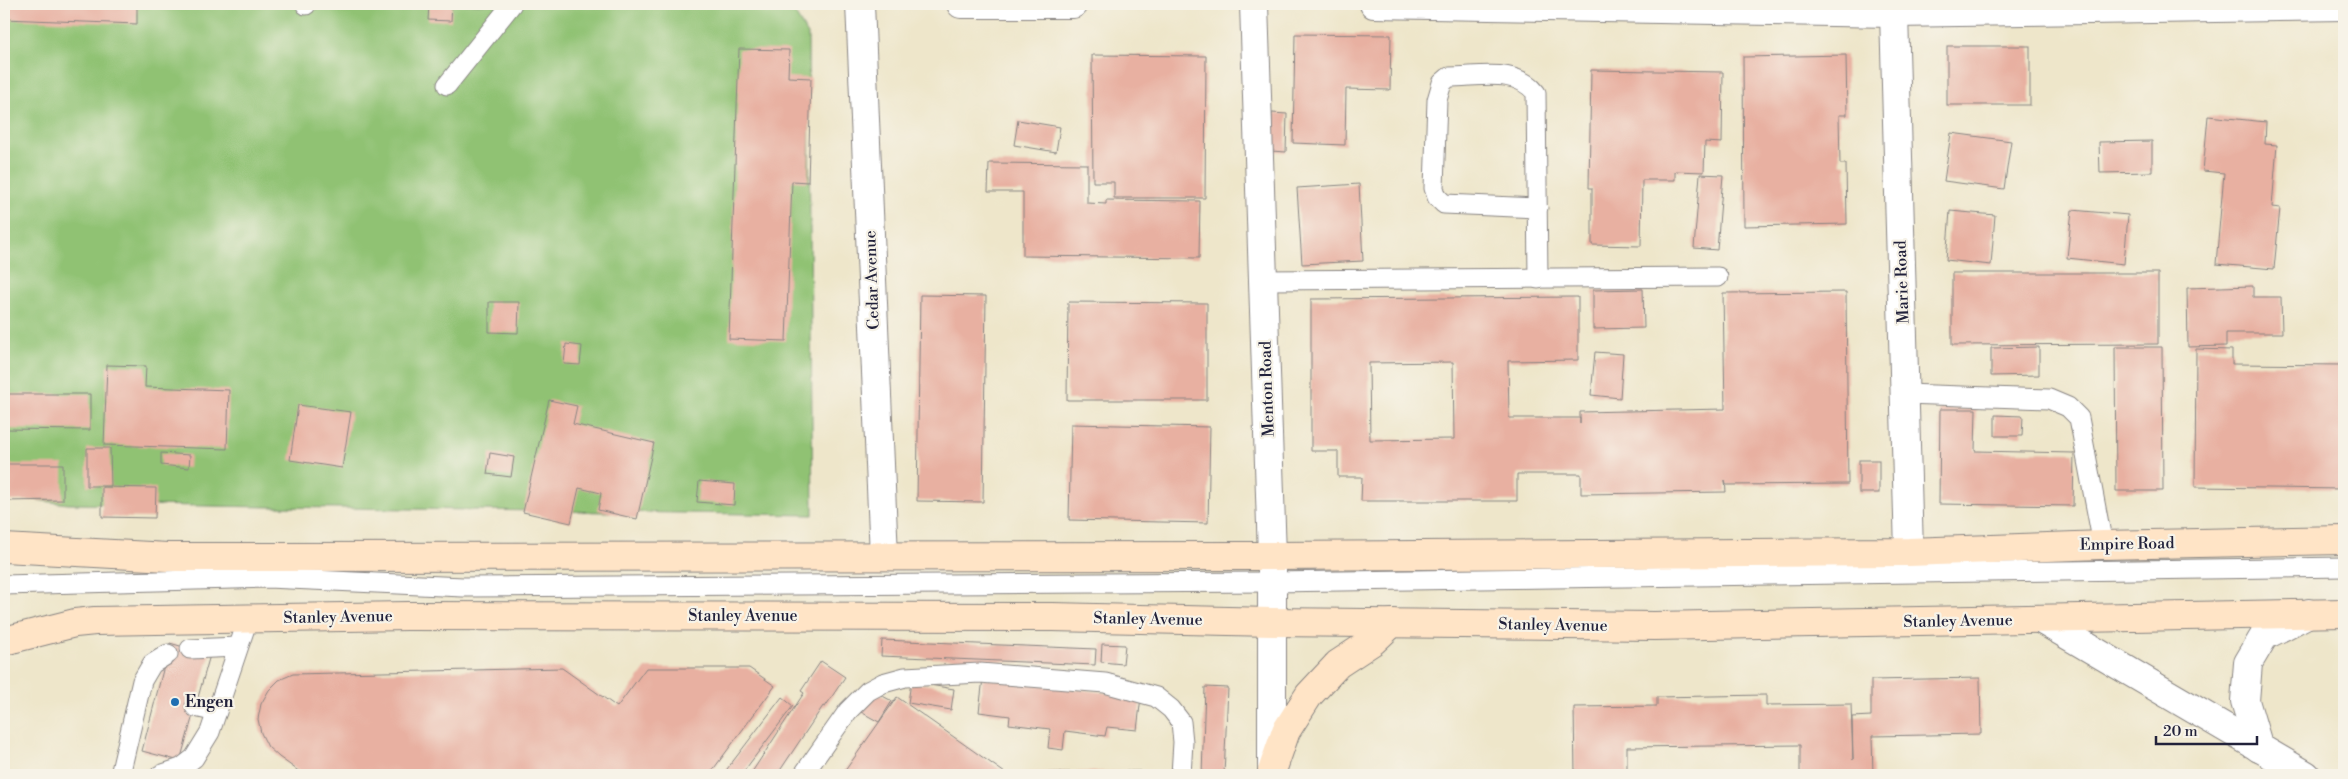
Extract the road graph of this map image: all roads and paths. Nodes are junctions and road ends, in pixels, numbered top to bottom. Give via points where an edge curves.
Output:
1 (512, 4) edge
2 (860, 4) edge
3 (964, 4) edge
4 (1073, 4) edge
5 (1254, 4) edge
6 (1374, 4) edge
7 (2344, 6) edge
8 (1894, 13) junction
9 (447, 85) dead end
10 (1538, 208) junction
11 (1718, 277) dead end
12 (1538, 278) junction
13 (1263, 280) junction
14 (1906, 394) junction
15 (2344, 540) edge
16 (2104, 544) junction
17 (4, 548) edge
18 (1909, 552) junction
19 (884, 556) junction
20 (1272, 556) junction
21 (2344, 566) edge
22 (1272, 582) junction
23 (4, 586) edge
24 (2344, 613) edge
25 (2309, 614) junction
26 (248, 619) junction
27 (2040, 619) junction
28 (1272, 622) junction
29 (1392, 623) junction
30 (4, 640) edge
31 (238, 647) junction
32 (190, 649) dead end
33 (168, 654) dead end
34 (195, 708) dead end
35 (217, 712) junction
36 (2259, 748) junction
37 (1272, 773) edge
38 (120, 775) edge
39 (160, 775) edge
40 (803, 775) edge
41 (1181, 775) edge
42 (2306, 775) edge

1 - 9 lane
2 - 19 street, Cedar Avenue
3 - 4 street
5 - 13 street, Menton Road
6 - 8 street
7 - 8 street
8 - 14 street, Marie Road
10 - 10 lane via 1444,204 1437,197 1434,188 1437,100 1442,83 1449,77 1512,76 1528,83 1536,93
10 - 12 lane
11 - 12 lane
12 - 13 lane
13 - 20 street, Menton Road
14 - 16 lane via 2048,399 2068,407 2079,418
14 - 18 street, Marie Road
15 - 16 main road, Empire Road
16 - 18 main road, Empire Road
17 - 19 main road via 168,558
18 - 20 main road
19 - 20 main road
20 - 22 street, Menton Road
21 - 22 lane
22 - 23 lane via 463,587 268,578
22 - 28 street, Menton Road
24 - 25 main road
25 - 27 main road
25 - 36 street via 2264,636 2248,663 2245,702
26 - 28 main road, Stanley Avenue via 408,616 1042,617
26 - 30 main road, Stanley Avenue via 74,622
26 - 31 lane
27 - 29 main road, Stanley Avenue via 1654,626
27 - 36 street
28 - 29 main road, Stanley Avenue
28 - 37 street, Menton Road
29 - 37 main road via 1373,641 1338,664 1309,695 1286,731
31 - 32 lane
31 - 35 lane
33 - 38 lane via 158,659 147,672 146,699
34 - 35 lane
35 - 39 lane via 210,732 194,758 182,768
36 - 42 street
40 - 41 lane via 848,711 868,691 883,683 906,678 980,673 1105,683 1156,697 1171,709 1180,722 1183,742

